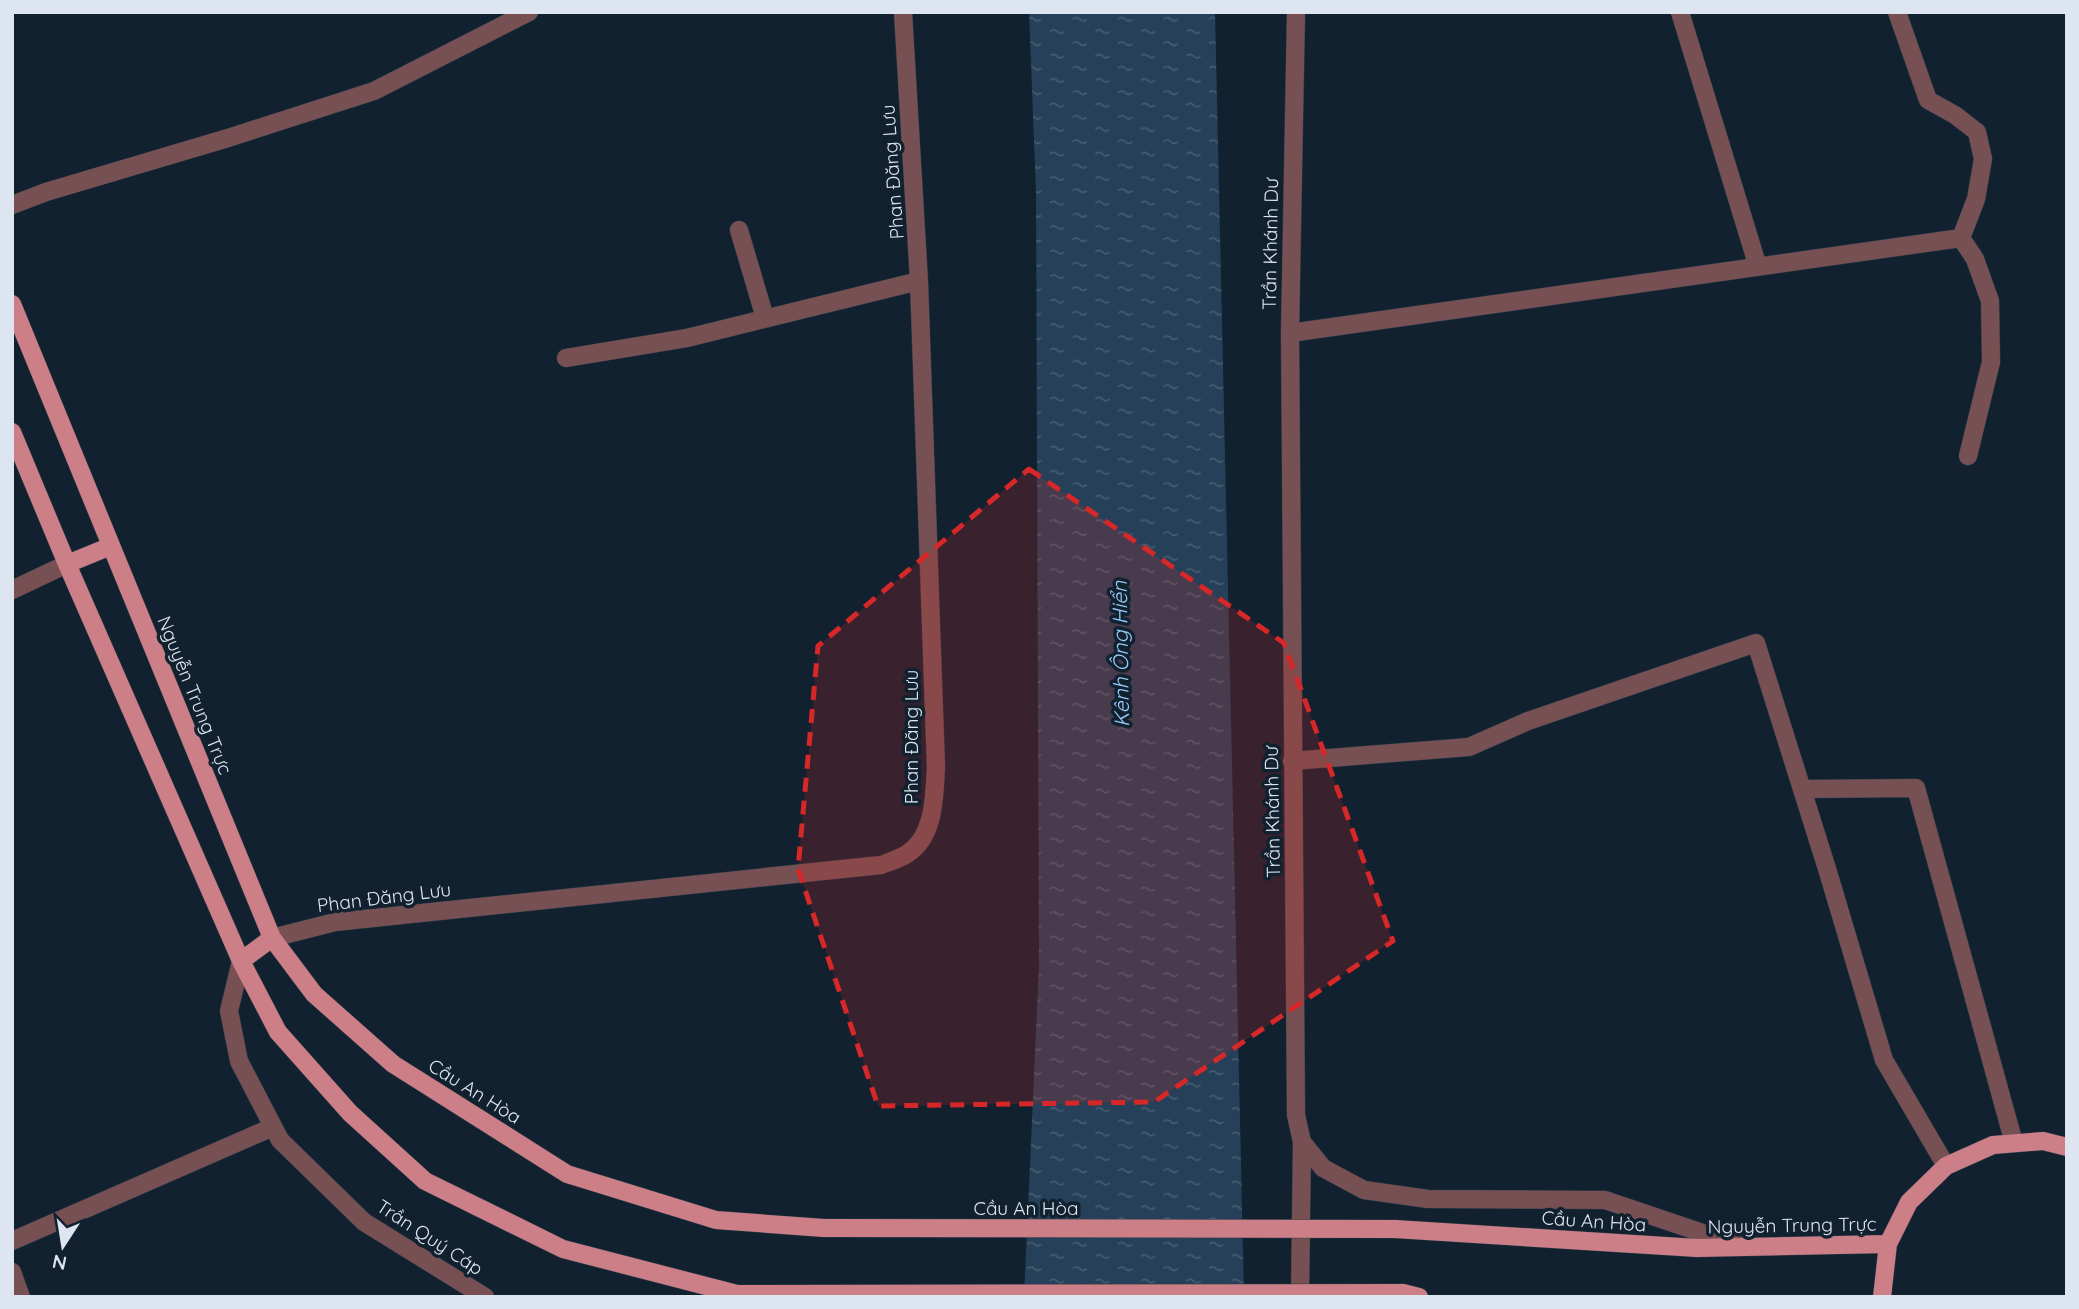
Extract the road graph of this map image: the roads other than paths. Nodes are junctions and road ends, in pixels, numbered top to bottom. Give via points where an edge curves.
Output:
1 (529, 12) edge
2 (903, 12) edge
3 (1296, 12) edge
4 (1680, 12) edge
5 (1897, 12) edge
6 (12, 205) edge
7 (739, 230) dead end
8 (1961, 237) junction
9 (1758, 267) junction
10 (919, 281) junction
11 (12, 304) edge
12 (765, 318) junction
13 (1290, 333) junction
14 (566, 358) dead end
15 (12, 432) edge
16 (1968, 456) dead end
17 (111, 546) junction
18 (67, 564) junction
19 (12, 590) edge
20 (1292, 761) junction
21 (1802, 789) junction
22 (272, 938) junction
23 (241, 961) junction
24 (393, 1064) joint
25 (273, 1127) junction
26 (1302, 1142) junction
27 (2014, 1143) junction
28 (2067, 1147) edge
29 (1946, 1166) junction
30 (12, 1241) edge
31 (1888, 1244) junction
32 (1744, 1247) junction
33 (1697, 1248) joint
34 (12, 1272) edge
35 (21, 1297) edge
36 (485, 1297) edge
37 (1300, 1297) edge
38 (1419, 1297) edge
39 (1881, 1297) edge

1 - 6 street via 374,91
2 - 10 street, Phan Đăng Lưu
3 - 13 street, Trần Khánh Dư
4 - 9 street
5 - 8 street via 1928,100 1977,132 1983,159 1976,199
7 - 12 street
8 - 9 street
8 - 16 street via 1975,259 1990,301 1991,362
9 - 13 street
10 - 12 street
10 - 22 street, Phan Đăng Lưu via 936,768 933,812 922,840 907,854 881,865 335,922
11 - 17 main road, Nguyễn Trung Trực
12 - 14 street via 687,338
13 - 20 street, Trần Khánh Dư
15 - 18 main road
17 - 18 main road
17 - 22 main road, Nguyễn Trung Trực
18 - 19 street
18 - 23 main road
20 - 21 street via 1469,747 1756,643
20 - 26 street, Trần Khánh Dư via 1296,1115
21 - 27 street via 1916,788
21 - 29 street via 1884,1060
22 - 23 main road
22 - 24 main road, Nguyễn Trung Trực via 314,994
23 - 25 street, Trần Quý Cáp via 229,1011 239,1061
23 - 38 main road, bridge via 278,1032 350,1113 425,1181 563,1249 737,1294 1403,1293
24 - 33 main road, Cầu An Hòa, bridge via 567,1174 716,1220 824,1228 1395,1229
25 - 30 street
25 - 36 street, Trần Quý Cáp via 280,1140 364,1222
26 - 32 street via 1324,1168 1364,1190 1428,1199 1605,1200
26 - 37 street, Trần Khánh Dư
27 - 28 main road via 2043,1141
27 - 29 main road via 1993,1145
29 - 31 main road via 1909,1202
31 - 32 main road, Nguyễn Trung Trực
31 - 39 main road
32 - 33 main road, Nguyễn Trung Trực
34 - 35 street

